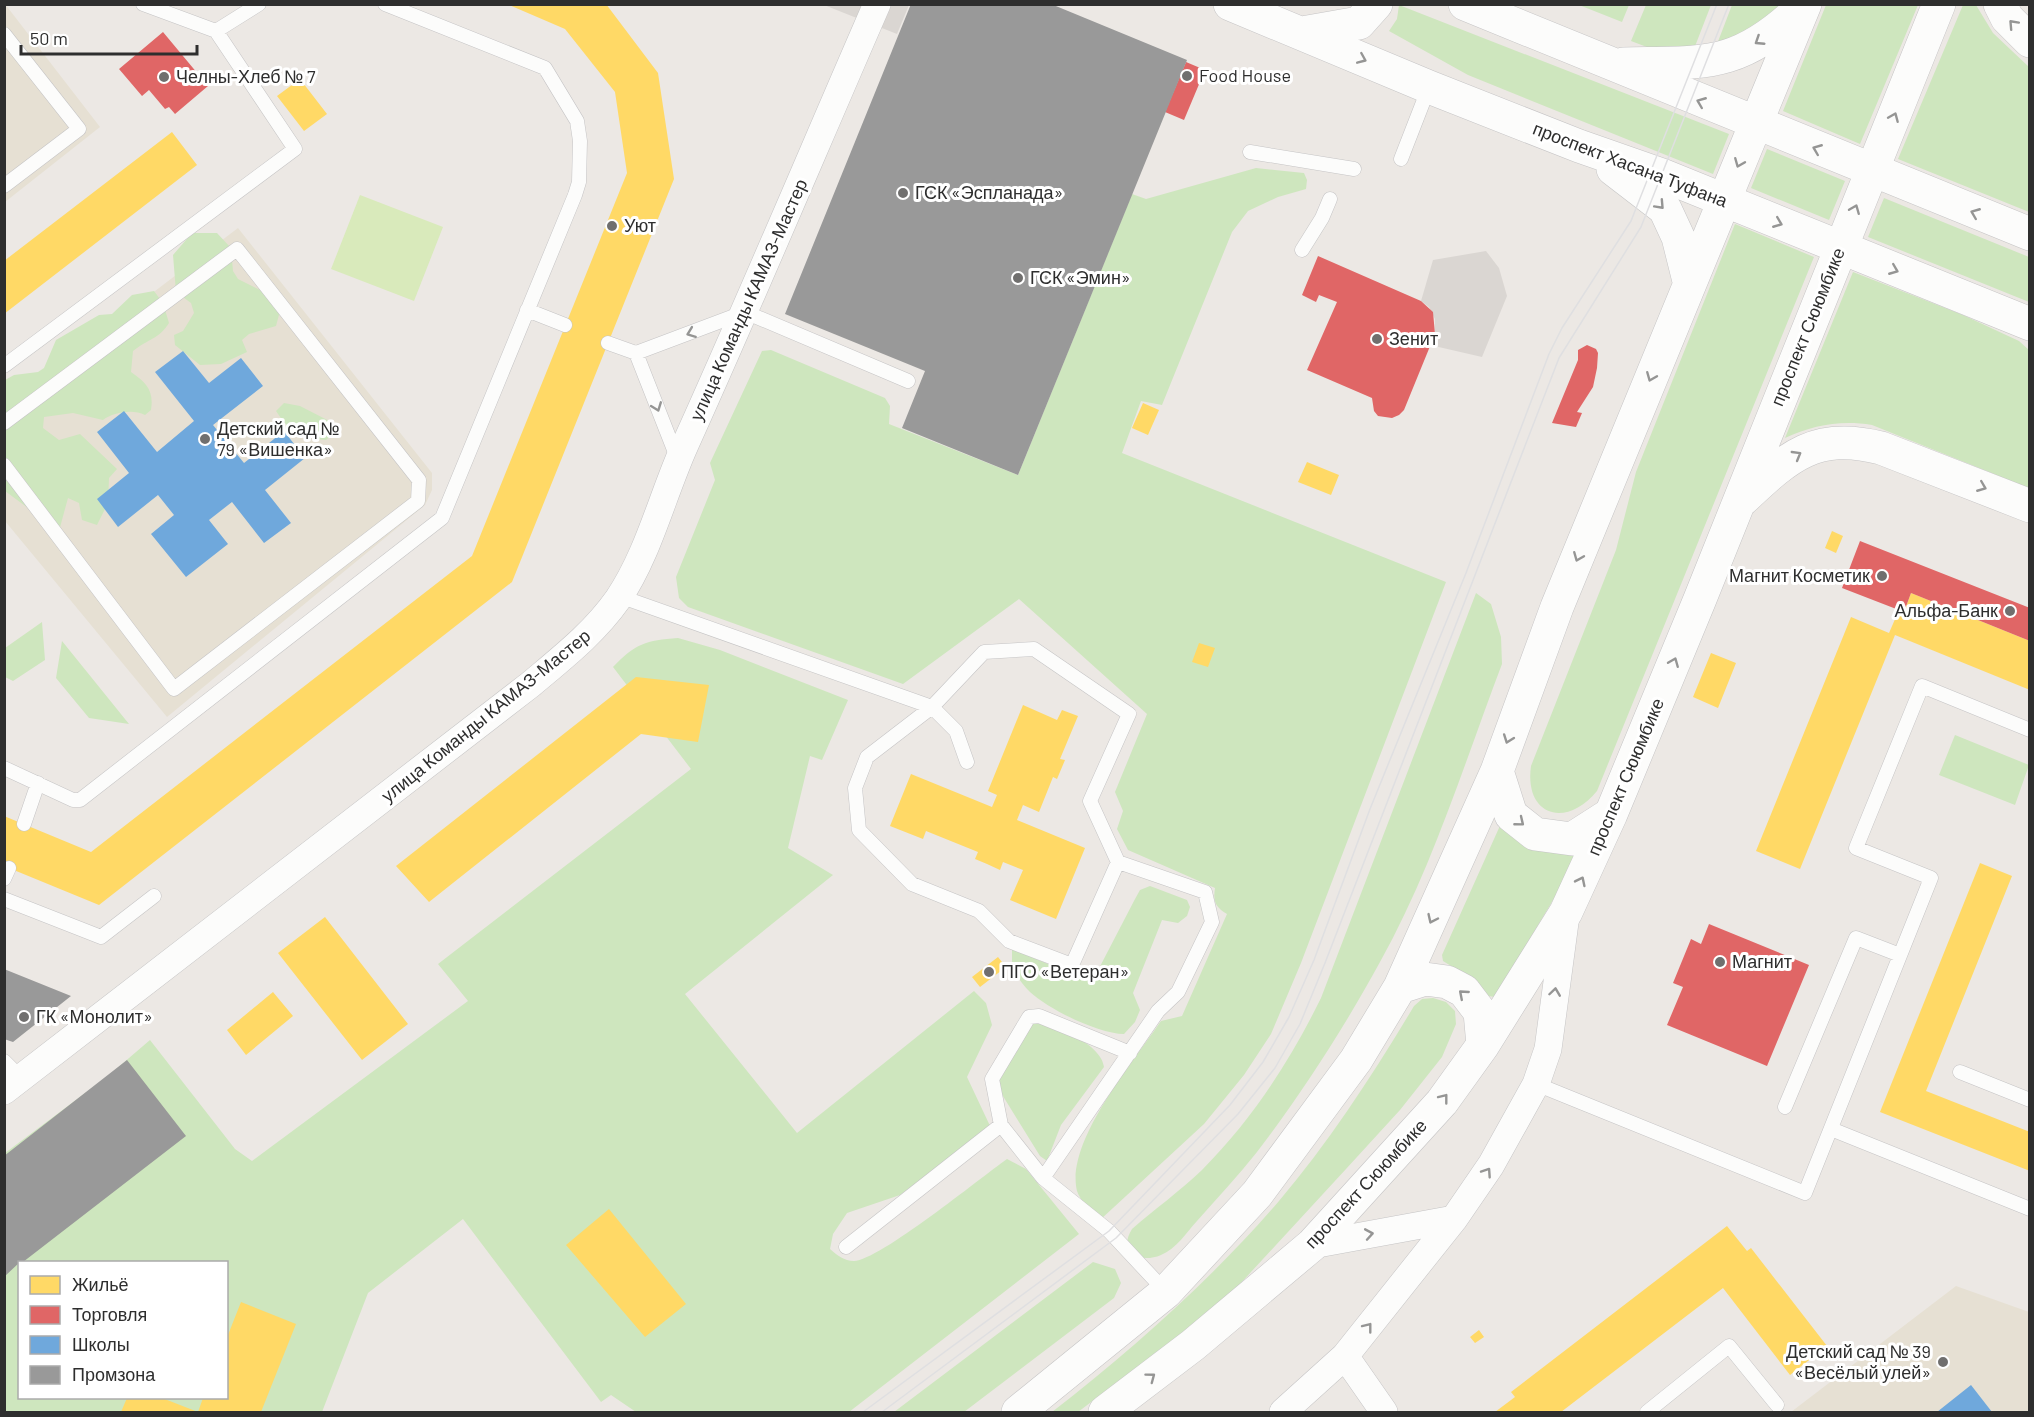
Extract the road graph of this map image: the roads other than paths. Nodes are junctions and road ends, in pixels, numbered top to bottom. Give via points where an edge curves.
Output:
1 (143, 4) edge
2 (259, 4) edge
3 (385, 4) edge
4 (877, 4) edge
5 (1230, 4) edge
6 (1376, 4) edge
7 (1465, 4) edge
8 (1510, 4) edge
9 (1804, 4) edge
10 (1939, 4) edge
11 (2000, 4) edge
12 (216, 31) junction
13 (1532, 32) junction
14 (1302, 33) junction
15 (4, 34) edge
16 (2030, 41) edge
17 (1613, 65) junction
18 (1429, 87) junction
19 (1755, 124) junction
20 (1579, 146) junction
21 (1251, 152) dead end
22 (1401, 159) dead end
23 (1354, 169) dead end
24 (1871, 170) junction
25 (4, 186) edge
26 (1330, 199) dead end
27 (1724, 201) junction
28 (2030, 234) edge
29 (1839, 248) junction
30 (1302, 250) dead end
31 (1689, 280) junction
32 (527, 310) junction
33 (745, 312) junction
34 (2030, 324) edge
35 (565, 325) dead end
36 (608, 343) dead end
37 (636, 353) junction
38 (4, 366) edge
39 (908, 381) dead end
40 (4, 423) edge
41 (678, 460) junction
42 (4, 465) edge
43 (1737, 506) junction
44 (2030, 506) edge
45 (619, 596) junction
46 (932, 707) junction
47 (2030, 730) edge
48 (967, 762) dead end
49 (4, 768) edge
50 (1497, 771) junction
51 (38, 783) junction
52 (1611, 814) junction
53 (24, 824) dead end
54 (1118, 862) junction
55 (154, 896) dead end
56 (4, 899) edge
57 (1566, 912) junction
58 (1900, 955) junction
59 (1400, 987) junction
60 (1484, 1045) junction
61 (1130, 1053) junction
62 (1960, 1072) dead end
63 (10, 1077) edge
64 (1536, 1084) junction
65 (2030, 1100) edge
66 (1785, 1107) dead end
67 (1001, 1125) junction
68 (1831, 1129) junction
69 (1043, 1178) junction
70 (2030, 1209) edge
71 (1454, 1219) junction
72 (1312, 1245) junction
73 (846, 1247) dead end
74 (1166, 1292) junction
75 (1345, 1356) junction
76 (1777, 1405) dead end
77 (1018, 1413) edge
78 (1105, 1413) edge
79 (1283, 1413) edge
80 (1384, 1413) edge
81 (1647, 1413) edge

1 - 12 lane
2 - 12 lane
3 - 32 lane via 545,68 577,121 579,182
4 - 33 street, улица Команды КАМАЗ-Мастер
5 - 14 main road, проспект Хасана Туфана
6 - 14 main road via 1359,23
7 - 13 main road
8 - 13 lane
9 -> 17 main road via 1757,44 1731,57 1706,63
9 - 19 main road
24 -> 10 main road, проспект Сююмбике
16 -> 11 main road via 2007,18
12 - 38 lane via 295,149
13 - 17 main road
14 -> 18 main road, проспект Хасана Туфана
15 - 25 lane via 79,129
19 -> 17 main road
18 - 20 main road, проспект Хасана Туфана
18 - 22 lane
24 -> 19 main road
19 -> 27 main road
20 - 27 main road, проспект Хасана Туфана
20 -> 31 main road via 1665,209 1678,237
21 - 23 lane
28 -> 24 main road
29 -> 24 main road, проспект Сююмбике
26 - 30 lane
27 -> 29 main road, проспект Хасана Туфана
27 - 31 main road
29 -> 34 main road, проспект Хасана Туфана
29 - 43 main road, проспект Сююмбике
31 -> 50 main road via 1557,607
32 - 35 lane
32 - 51 lane via 442,518 80,800
33 -> 37 lane
33 - 39 lane
33 - 41 street, улица Команды КАМАЗ-Мастер
36 - 37 lane
37 -> 41 lane
40 - 42 lane via 237,249 419,480 418,501 174,690
41 - 45 street, улица Команды КАМАЗ-Мастер via 645,549
43 -> 44 main road via 1786,461 1834,441 1881,448
52 -> 43 main road, проспект Сююмбике
45 - 46 lane
45 - 63 street, улица Команды КАМАЗ-Мастер via 593,632 531,684
46 - 48 lane via 956,731
46 - 54 lane via 984,652 1034,649 1129,714 1090,801
46 - 54 lane via 867,757 855,788 859,830 912,884 978,911 1009,941 1072,965
47 - 58 lane via 1922,686 1856,848 1931,878
49 - 51 lane
50 -> 52 main road via 1511,815 1535,834 1572,839
50 -> 59 main road
51 - 53 lane
57 -> 52 main road, проспект Сююмбике
54 - 61 lane via 1205,892 1212,922 1178,992 1158,1011
55 - 56 lane via 101,937
57 - 60 main road, проспект Сююмбике
64 -> 57 street via 1548,1049
58 - 66 lane via 1856,938
58 - 68 lane
60 -> 59 main road via 1480,1012 1464,992 1447,982 1425,979
59 - 74 main road via 1356,1060 1307,1129 1257,1194
72 -> 60 main road, проспект Сююмбике via 1442,1102
61 - 67 lane via 1039,1016 1029,1017 992,1079
61 - 69 lane
62 - 65 lane
64 - 68 lane via 1805,1193
71 -> 64 street via 1491,1166
67 - 69 lane
67 - 73 lane
68 - 70 lane
69 - 74 lane via 1109,1231
72 -> 71 street
75 -> 71 street
78 -> 72 main road, проспект Сююмбике
74 - 77 main road
75 - 79 street
75 - 80 street
76 - 81 lane via 1729,1346

